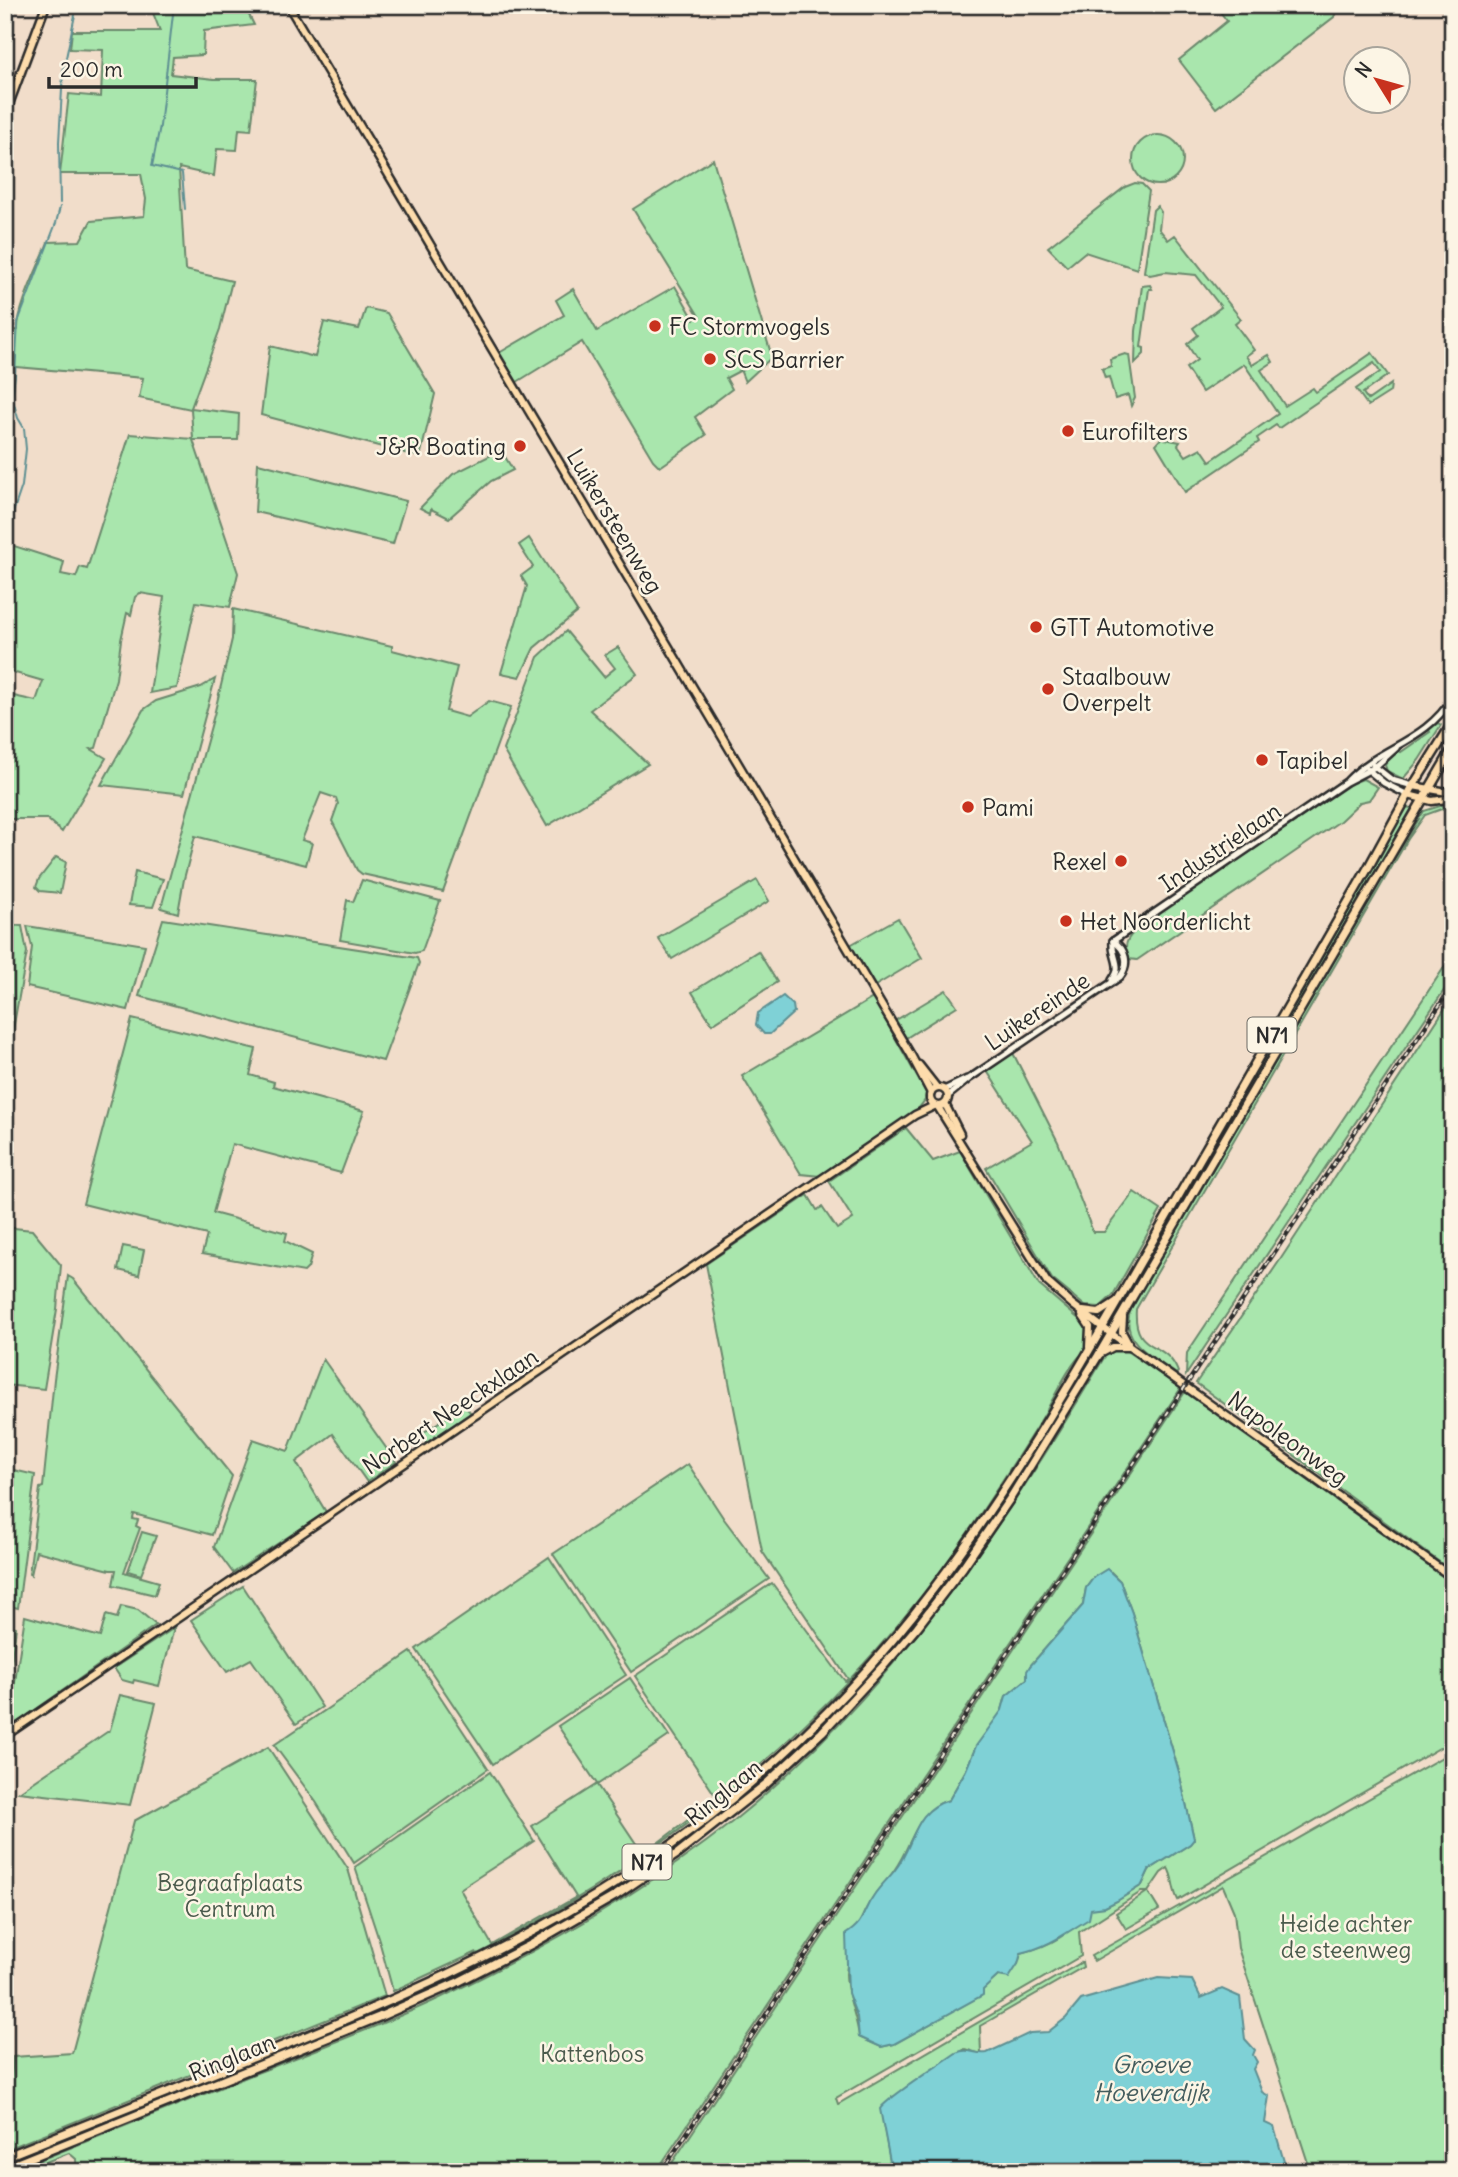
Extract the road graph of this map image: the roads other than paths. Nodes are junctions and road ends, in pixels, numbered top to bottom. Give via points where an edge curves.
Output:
1 (46, 5) edge
2 (288, 5) edge
3 (5, 116) edge
4 (1453, 697) edge
5 (1453, 722) edge
6 (1453, 748) edge
7 (1373, 765) junction
8 (1367, 769) junction
9 (1386, 781) junction
10 (1413, 786) junction
11 (1430, 790) junction
12 (1408, 795) junction
13 (1453, 796) edge
14 (1424, 800) junction
15 (1113, 941) joint
16 (982, 1069) joint
17 (938, 1098) junction
18 (1118, 1300) junction
19 (1079, 1310) junction
20 (1124, 1311) junction
21 (1102, 1327) junction
22 (1111, 1333) junction
23 (1130, 1347) junction
24 (1089, 1351) junction
25 (1098, 1356) junction
26 (1453, 1578) edge
27 (5, 1736) edge
28 (5, 2157) edge
29 (5, 2168) edge

1 - 3 main road
2 - 17 main road, Luikersteenweg
4 - 7 street, Industrielaan via 1437,719
5 - 10 highway, N71
6 - 11 highway, N71
7 - 8 street, Industrielaan
7 - 9 street
8 - 9 street
8 - 15 street, Industrielaan
9 - 10 street
9 - 12 street
10 - 11 main road
10 - 12 highway, N71
11 - 13 main road
11 - 14 highway, N71
12 - 14 main road
12 - 18 highway, N71
13 - 14 main road
14 - 20 highway, N71
15 - 16 street, Luikereinde via 1119,965 1111,982
16 - 17 street, Norbert Neeckxlaan
17 - 19 main road, Luikersteenweg via 1037,1267
17 - 27 main road, Norbert Neeckxlaan
18 - 19 main road via 1099,1313
18 - 21 highway, N71
19 - 21 main road, Luikersteenweg
19 - 24 main road via 1090,1327
20 - 22 highway, N71
20 - 23 main road via 1122,1332
21 - 22 main road, Napoleonweg
21 - 24 highway, Ringlaan / N71
22 - 23 main road, Napoleonweg
22 - 25 highway, Ringlaan / N71
23 - 25 main road via 1113,1346
23 - 26 main road, Napoleonweg
24 - 28 highway, Ringlaan / N71 via 981,1523 884,1650 790,1747 668,1847 548,1923 433,1981
25 - 29 highway, Ringlaan / N71 via 990,1529 894,1654 794,1758 677,1854 574,1921 445,1988

